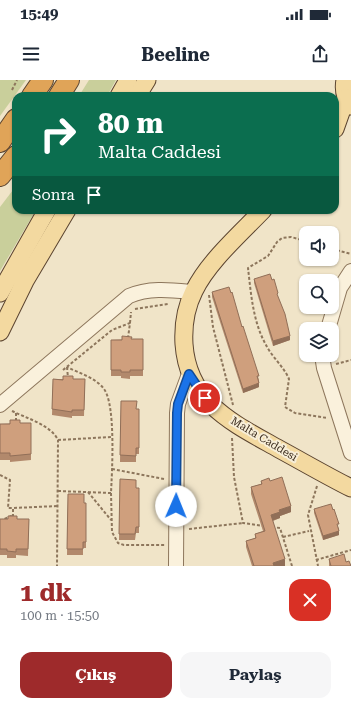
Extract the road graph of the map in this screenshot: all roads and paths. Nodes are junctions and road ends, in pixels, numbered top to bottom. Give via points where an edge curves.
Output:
1 (17, 80) edge
2 (43, 80) edge
3 (69, 80) edge
4 (128, 80) edge
5 (147, 80) edge
6 (346, 89) edge
7 (12, 90) dead end
8 (35, 92) edge
9 (62, 92) edge
10 (120, 92) edge
11 (140, 92) edge
12 (339, 115) edge
13 (351, 121) edge
14 (12, 125) edge
15 (339, 128) edge
16 (0, 142) edge
17 (12, 161) edge
18 (0, 176) edge
19 (45, 214) edge
20 (65, 214) edge
21 (259, 214) edge
22 (299, 239) edge
23 (339, 251) edge
24 (351, 254) edge
25 (351, 271) edge
26 (0, 293) edge
27 (201, 293) junction
28 (168, 304) dead end
29 (330, 322) edge
30 (130, 323) junction
31 (0, 332) edge
32 (128, 343) edge
33 (323, 362) edge
34 (67, 367) junction
35 (189, 374) junction
36 (69, 382) edge
37 (5, 407) edge
38 (16, 412) junction
39 (340, 418) junction
40 (234, 422) junction
41 (16, 426) edge
42 (112, 437) junction
43 (58, 440) junction
44 (351, 453) edge
45 (112, 469) junction
46 (322, 473) junction
47 (0, 475) edge
48 (177, 482) junction
49 (351, 488) edge
50 (58, 491) junction
51 (88, 492) junction
52 (111, 493) junction
53 (58, 506) junction
54 (13, 508) junction
55 (13, 515) junction
56 (111, 520) junction
57 (0, 521) edge
58 (12, 522) edge
59 (243, 523) junction
60 (176, 530) junction
61 (309, 531) junction
62 (283, 537) junction
63 (176, 545) junction
64 (351, 550) edge
65 (316, 560) junction
66 (57, 566) edge
67 (176, 566) edge
68 (292, 566) edge
69 (318, 566) edge

1 - 7 path
2 - 8 highway
3 - 9 highway
4 - 10 main road
5 - 11 main road
6 - 12 main road
13 - 15 main road
14 - 16 highway
17 - 18 highway
19 - 26 main road
20 - 31 main road via 25,281
21 - 27 main road, Malta Caddesi via 210,268
22 - 39 path via 282,238 268,256 248,268 252,303 266,345 288,379 285,407 295,413 314,417
23 - 24 path
25 - 29 street via 340,288
27 - 35 main road, Malta Caddesi via 187,309 183,335
27 - 37 street via 160,290 129,296
27 - 40 path via 232,397
28 - 30 path via 131,309
30 - 32 path
30 - 34 path via 112,330
33 - 39 street
34 - 36 path
34 - 42 path via 94,381 105,390
35 - 40 main road, Malta Caddesi via 212,406
35 - 48 street via 178,404
37 - 38 path
38 - 41 path
38 - 43 path via 52,432
39 - 44 street
40 - 46 main road, Malta Caddesi
40 - 59 path via 232,460
42 - 43 path
42 - 45 path
43 - 50 path
45 - 48 path
45 - 52 path
46 - 49 main road, Malta Caddesi
46 - 61 path via 309,509
47 - 54 path via 10,480 8,508
48 - 60 street
50 - 51 path
50 - 53 path
51 - 52 path
51 - 56 path
52 - 56 path
53 - 54 path
53 - 66 path
54 - 55 path
55 - 57 path
55 - 58 path
56 - 63 path via 112,532 118,543
59 - 60 path
59 - 62 path via 280,528
60 - 63 street
61 - 62 path
61 - 65 path
62 - 68 path
63 - 67 street
64 - 65 path
65 - 69 path

